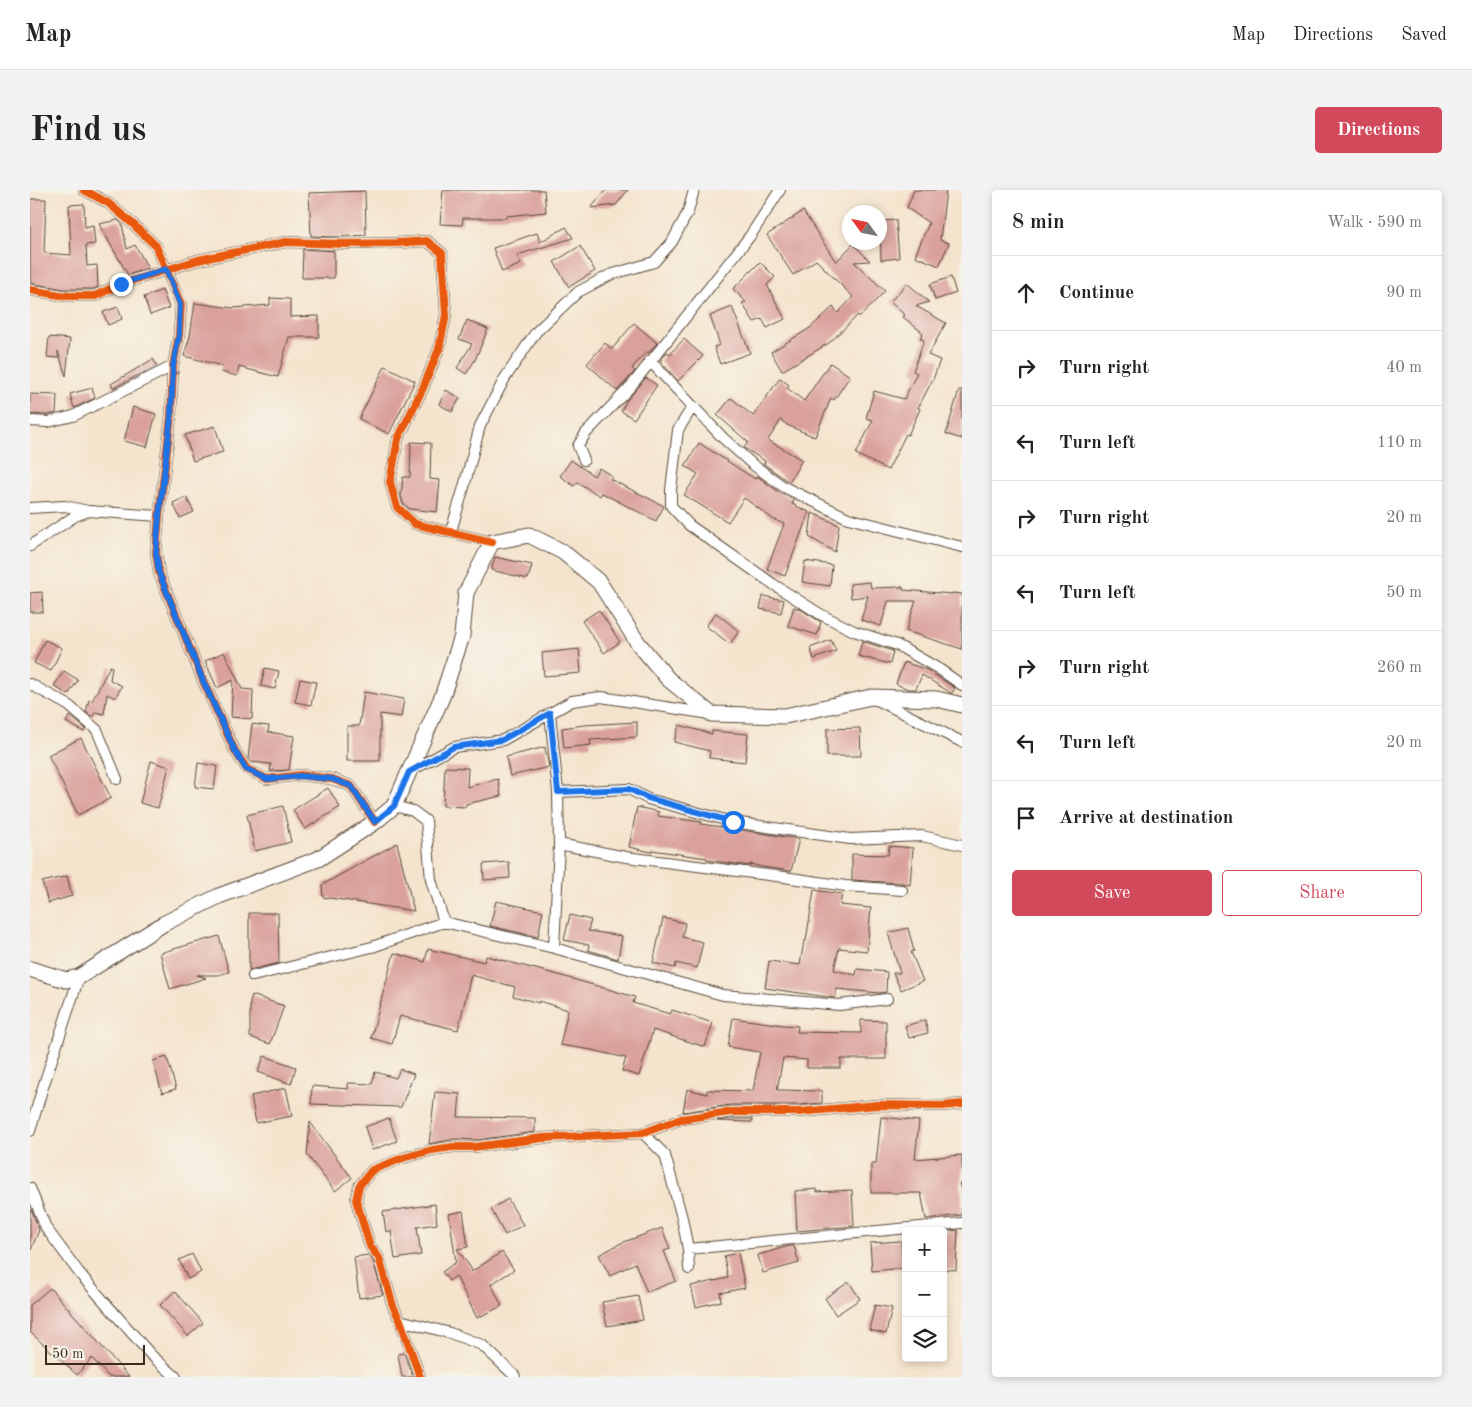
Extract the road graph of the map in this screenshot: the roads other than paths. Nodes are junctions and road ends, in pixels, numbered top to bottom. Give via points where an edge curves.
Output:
1 (84, 190) edge
2 (694, 190) edge
3 (780, 190) edge
4 (166, 269) junction
5 (30, 290) edge
6 (650, 361) junction
7 (173, 366) junction
8 (693, 406) junction
9 (30, 421) edge
10 (584, 460) dead end
11 (30, 508) edge
12 (88, 511) junction
13 (159, 516) junction
14 (451, 532) junction
15 (492, 542) junction
16 (30, 546) edge
17 (962, 547) edge
18 (30, 684) edge
19 (962, 685) edge
20 (871, 697) junction
21 (962, 705) edge
22 (550, 713) junction
23 (711, 714) junction
24 (962, 742) edge
25 (409, 772) junction
26 (117, 780) dead end
27 (558, 792) junction
28 (394, 806) junction
29 (375, 822) junction
30 (559, 844) junction
31 (962, 845) edge
32 (902, 890) dead end
33 (444, 922) junction
34 (554, 948) junction
35 (30, 969) edge
36 (253, 976) dead end
37 (79, 977) junction
38 (887, 999) dead end
39 (962, 1104) edge
40 (30, 1131) edge
41 (643, 1133) junction
42 (30, 1188) edge
43 (962, 1223) edge
44 (688, 1248) junction
45 (690, 1269) dead end
46 (400, 1320) junction
47 (176, 1377) edge
48 (420, 1377) edge
49 (515, 1377) edge

1 - 4 street via 108,204 151,241
2 - 14 street via 688,212 672,242 654,262 610,275 578,292 536,332 505,378 480,426
3 - 6 street via 750,236
4 - 5 street via 95,296 66,296
4 - 7 street via 180,304
4 - 14 street via 286,242 427,241 442,253 446,315 439,349 398,439 390,482 397,507 415,524
6 - 8 street
6 - 10 street via 586,433 578,446
7 - 9 street via 73,416 48,422
7 - 13 street via 171,416
8 - 17 street via 723,438 784,487 848,518
8 - 19 street via 678,430 670,490 671,506 689,525 820,614 897,645
11 - 12 street via 65,506
12 - 13 street
12 - 16 street
13 - 29 street via 156,553 159,573 208,692 246,769 267,779 301,776 332,779 351,786
14 - 15 street
15 - 23 main road via 529,535 563,552 599,582 638,643 668,679
15 - 25 main road via 466,593 460,645 442,697
18 - 26 street via 68,705 97,730
20 - 21 main road via 937,699
20 - 23 main road via 785,716
20 - 24 street
22 - 23 street via 572,701 601,697
22 - 25 street via 502,740 454,747
22 - 27 street
25 - 28 main road
27 - 30 street
27 - 31 street via 629,789 648,798 733,822 850,839 922,836
28 - 29 main road
28 - 33 street via 413,811 426,821 431,880
29 - 37 main road via 318,859 219,896 163,924
30 - 32 street via 626,857 846,886
30 - 34 street
33 - 34 street
33 - 36 street via 372,947
34 - 38 street via 723,995 839,1005
35 - 37 main road via 66,980
37 - 40 street
39 - 41 street via 730,1112 681,1119
41 - 44 street via 665,1155
41 - 46 street via 543,1138 439,1149 372,1170 359,1186 356,1200 370,1246 379,1258
42 - 47 street via 46,1228 80,1274 151,1355
43 - 44 street
44 - 45 street
46 - 48 street
46 - 49 street via 482,1345

